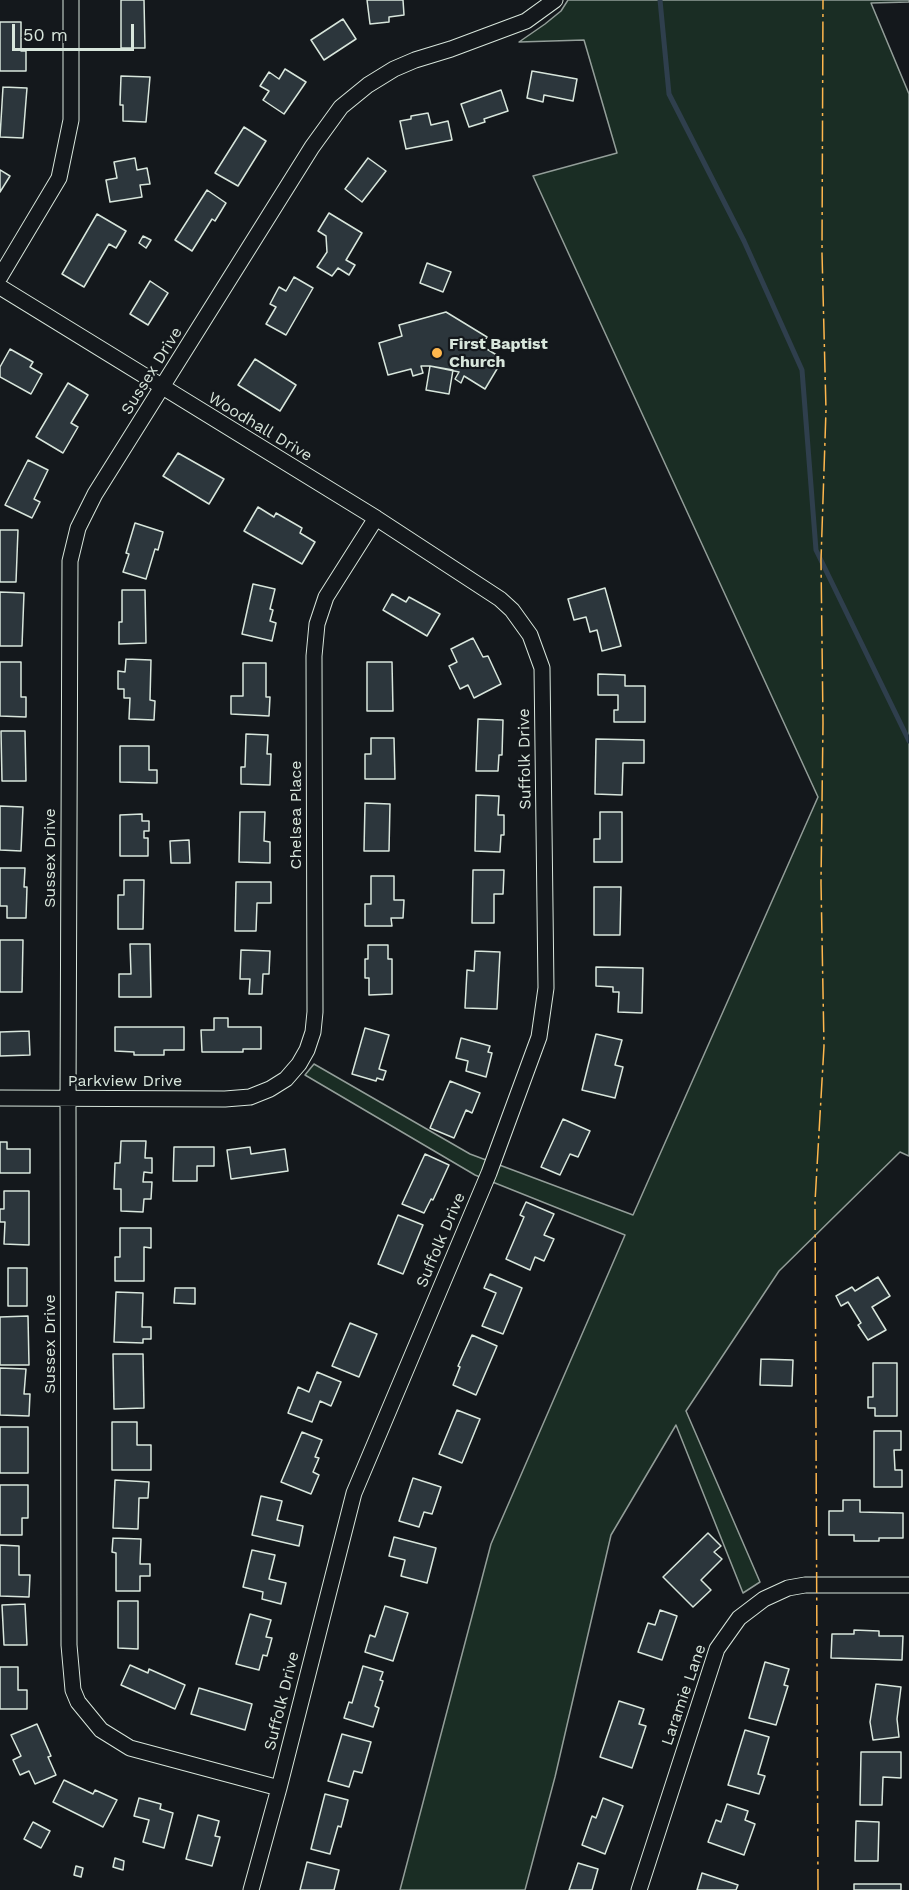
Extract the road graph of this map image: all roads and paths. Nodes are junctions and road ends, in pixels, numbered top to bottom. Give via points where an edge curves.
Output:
1 (71, 0) edge
2 (555, 0) edge
3 (0, 277) edge
4 (0, 287) edge
5 (163, 389) junction
6 (376, 518) junction
7 (500, 598) joint
8 (250, 1097) joint
9 (0, 1098) edge
10 (68, 1099) junction
11 (909, 1584) edge
12 (279, 1788) junction
13 (250, 1890) edge
14 (639, 1890) edge

1 - 3 street via 71,120 59,178
2 - 5 street, Sussex Drive via 526,21 394,69 341,107 312,147
4 - 5 street, Woodhall Drive
5 - 6 street, Woodhall Drive
5 - 10 street, Sussex Drive via 85,512 70,561
6 - 7 street, Woodhall Drive
6 - 8 street, Chelsea Place via 326,597 317,624 313,1032 299,1064 286,1079
7 - 12 street, Suffolk Drive via 530,635 542,668 546,988 539,1037 489,1173 354,1494
8 - 10 street, Parkview Drive
9 - 10 street, Parkview Drive
10 - 12 street, Sussex Drive via 69,1645 73,1690 101,1730 130,1748
11 - 14 street, Laramie Lane via 788,1588 764,1599 739,1618 717,1649
12 - 13 street, Suffolk Drive

